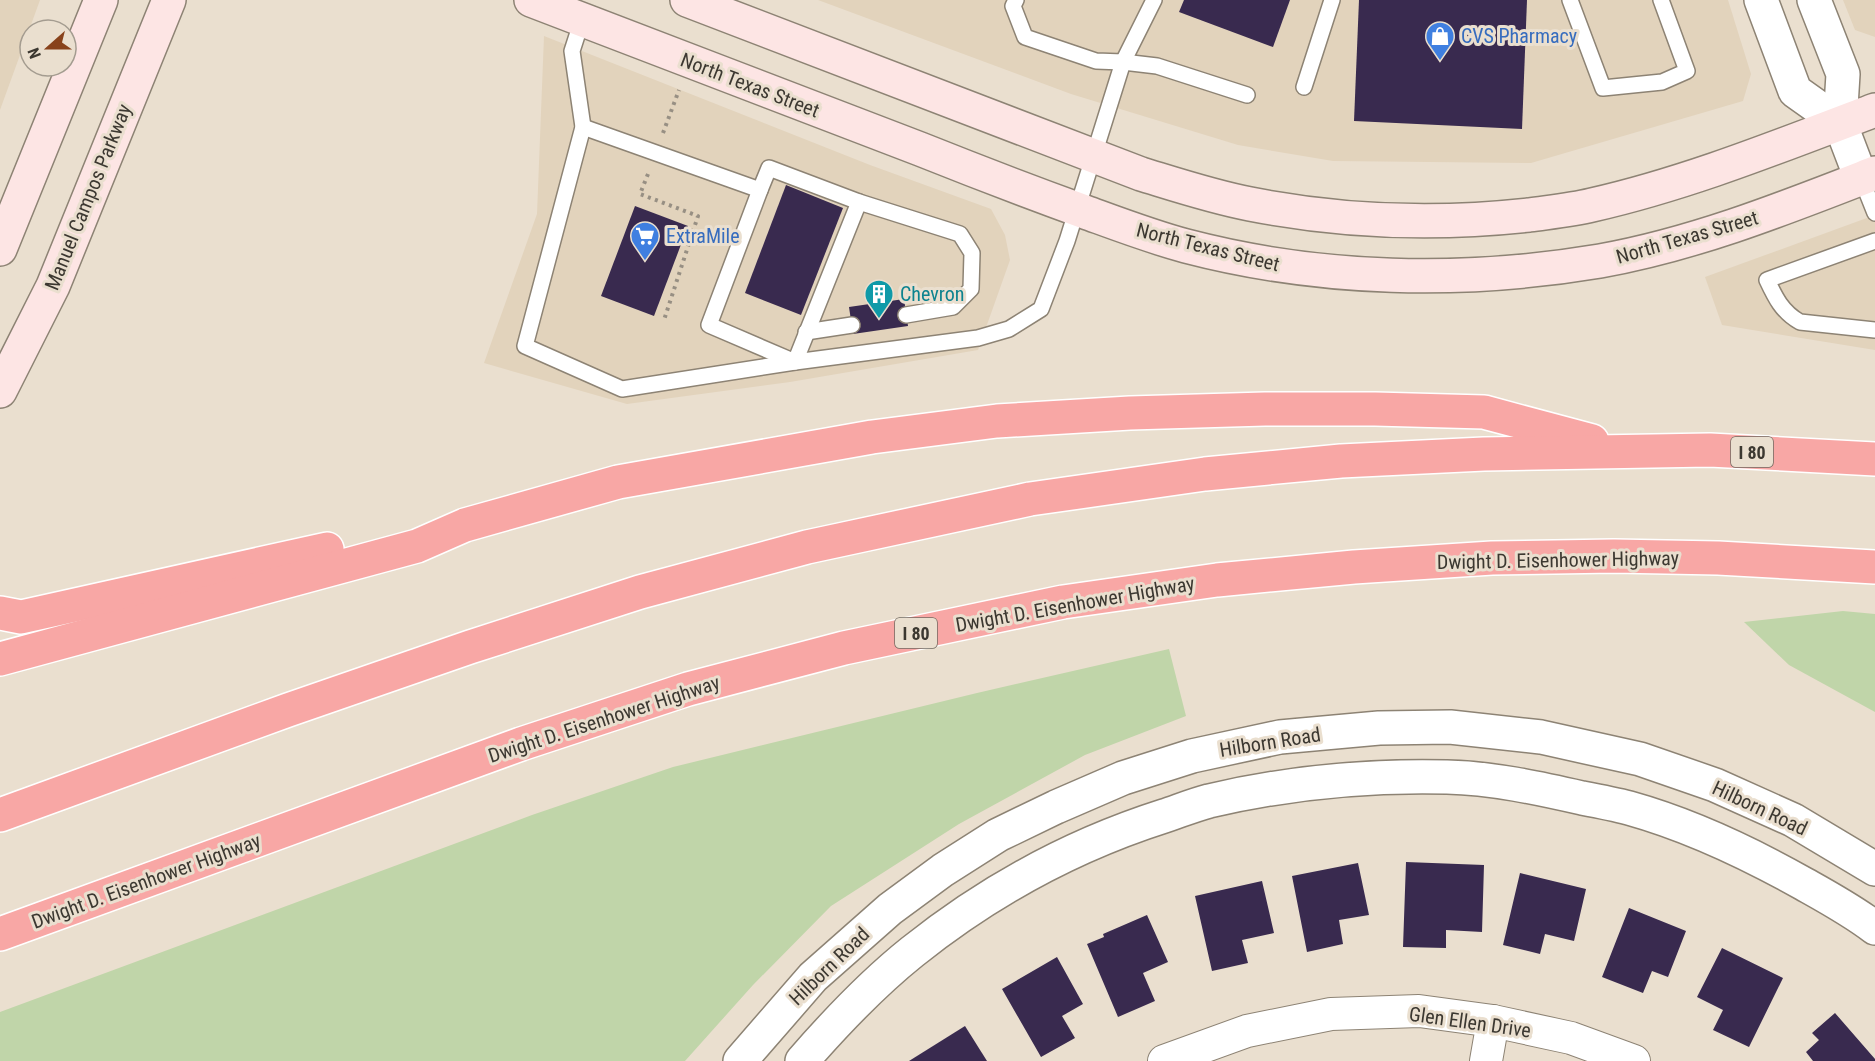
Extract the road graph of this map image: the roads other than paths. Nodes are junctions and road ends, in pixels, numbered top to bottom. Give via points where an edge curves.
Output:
1 (101, 0) edge
2 (169, 0) edge
3 (531, 0) edge
4 (687, 0) edge
5 (1016, 0) edge
6 (1154, 0) edge
7 (1332, 0) edge
8 (1570, 0) edge
9 (1661, 0) edge
10 (1761, 0) edge
11 (1814, 0) edge
12 (582, 20) junction
13 (1123, 62) junction
14 (1304, 87) dead end
15 (1247, 95) dead end
16 (1875, 110) edge
17 (1840, 123) junction
18 (583, 127) junction
19 (1094, 156) junction
20 (1868, 175) edge
21 (760, 190) junction
22 (859, 202) junction
23 (1077, 209) junction
24 (1875, 213) edge
25 (1875, 240) edge
26 (0, 249) edge
27 (906, 315) dead end
28 (852, 325) dead end
29 (1875, 330) edge
30 (806, 332) junction
31 (795, 362) junction
32 (0, 391) edge
33 (1628, 450) junction
34 (1875, 459) edge
35 (465, 525) junction
36 (1875, 567) edge
37 (0, 613) edge
38 (0, 659) edge
39 (0, 815) edge
40 (1875, 869) edge
41 (1875, 928) edge
42 (0, 934) edge
43 (1493, 1021) junction
44 (740, 1061) edge
45 (802, 1061) edge
46 (1164, 1061) edge
47 (1486, 1061) edge
48 (1634, 1061) edge

1 - 26 main road
2 - 32 main road, Manuel Campos Parkway via 52,286
3 - 12 main road, North Texas Street
4 - 19 main road
5 - 13 lane via 1013,6 1025,37 1096,61
6 - 13 lane
7 - 14 lane
8 - 9 lane via 1603,88 1662,82 1687,72
10 - 17 street via 1795,91
11 - 17 street via 1843,74
12 - 18 lane via 572,51
12 - 23 main road, North Texas Street
13 - 15 lane via 1157,66
13 - 19 lane
16 - 17 main road
17 - 19 main road via 1634,195 1590,206 1493,219 1434,221 1312,214 1196,191
17 - 20 street
18 - 21 lane
18 - 31 lane via 525,346 622,389
19 - 23 lane
20 - 23 main road, North Texas Street via 1746,222 1648,251 1500,273 1433,275 1301,268 1184,245
20 - 24 lane
21 - 22 lane via 769,168
21 - 31 lane via 709,325
22 - 27 lane via 960,234 972,253 971,289 953,307
22 - 30 lane
23 - 31 lane via 1041,309 1009,329 978,338
25 - 29 lane via 1767,280 1776,300 1789,316 1800,322
28 - 30 lane
30 - 31 lane
33 - 34 highway, I 80
33 - 35 highway via 1484,412 1265,409 997,421 872,437 618,482
33 - 39 highway, I 80 via 1341,461 1205,474 1030,499 807,547 640,592 482,643
35 - 37 highway via 416,529 21,617
35 - 38 highway via 417,546
36 - 42 highway, Dwight D. Eisenhower Highway / I 80 via 1718,558 1492,558 1217,580 1063,602 844,648 688,689 521,744
40 - 44 street, Hilborn Road via 1793,820 1715,785 1640,759 1541,737 1450,727 1280,737 1192,756 1124,778 998,835 890,909 813,977
41 - 45 street via 1852,910 1763,860 1630,808 1523,785 1448,777 1287,785 1206,802 1138,824 1024,877 967,911 911,953 843,1015
43 - 46 street, Glen Ellen Drive via 1419,1011 1331,1014 1248,1031
43 - 47 street
43 - 48 street, Glen Ellen Drive via 1571,1038

